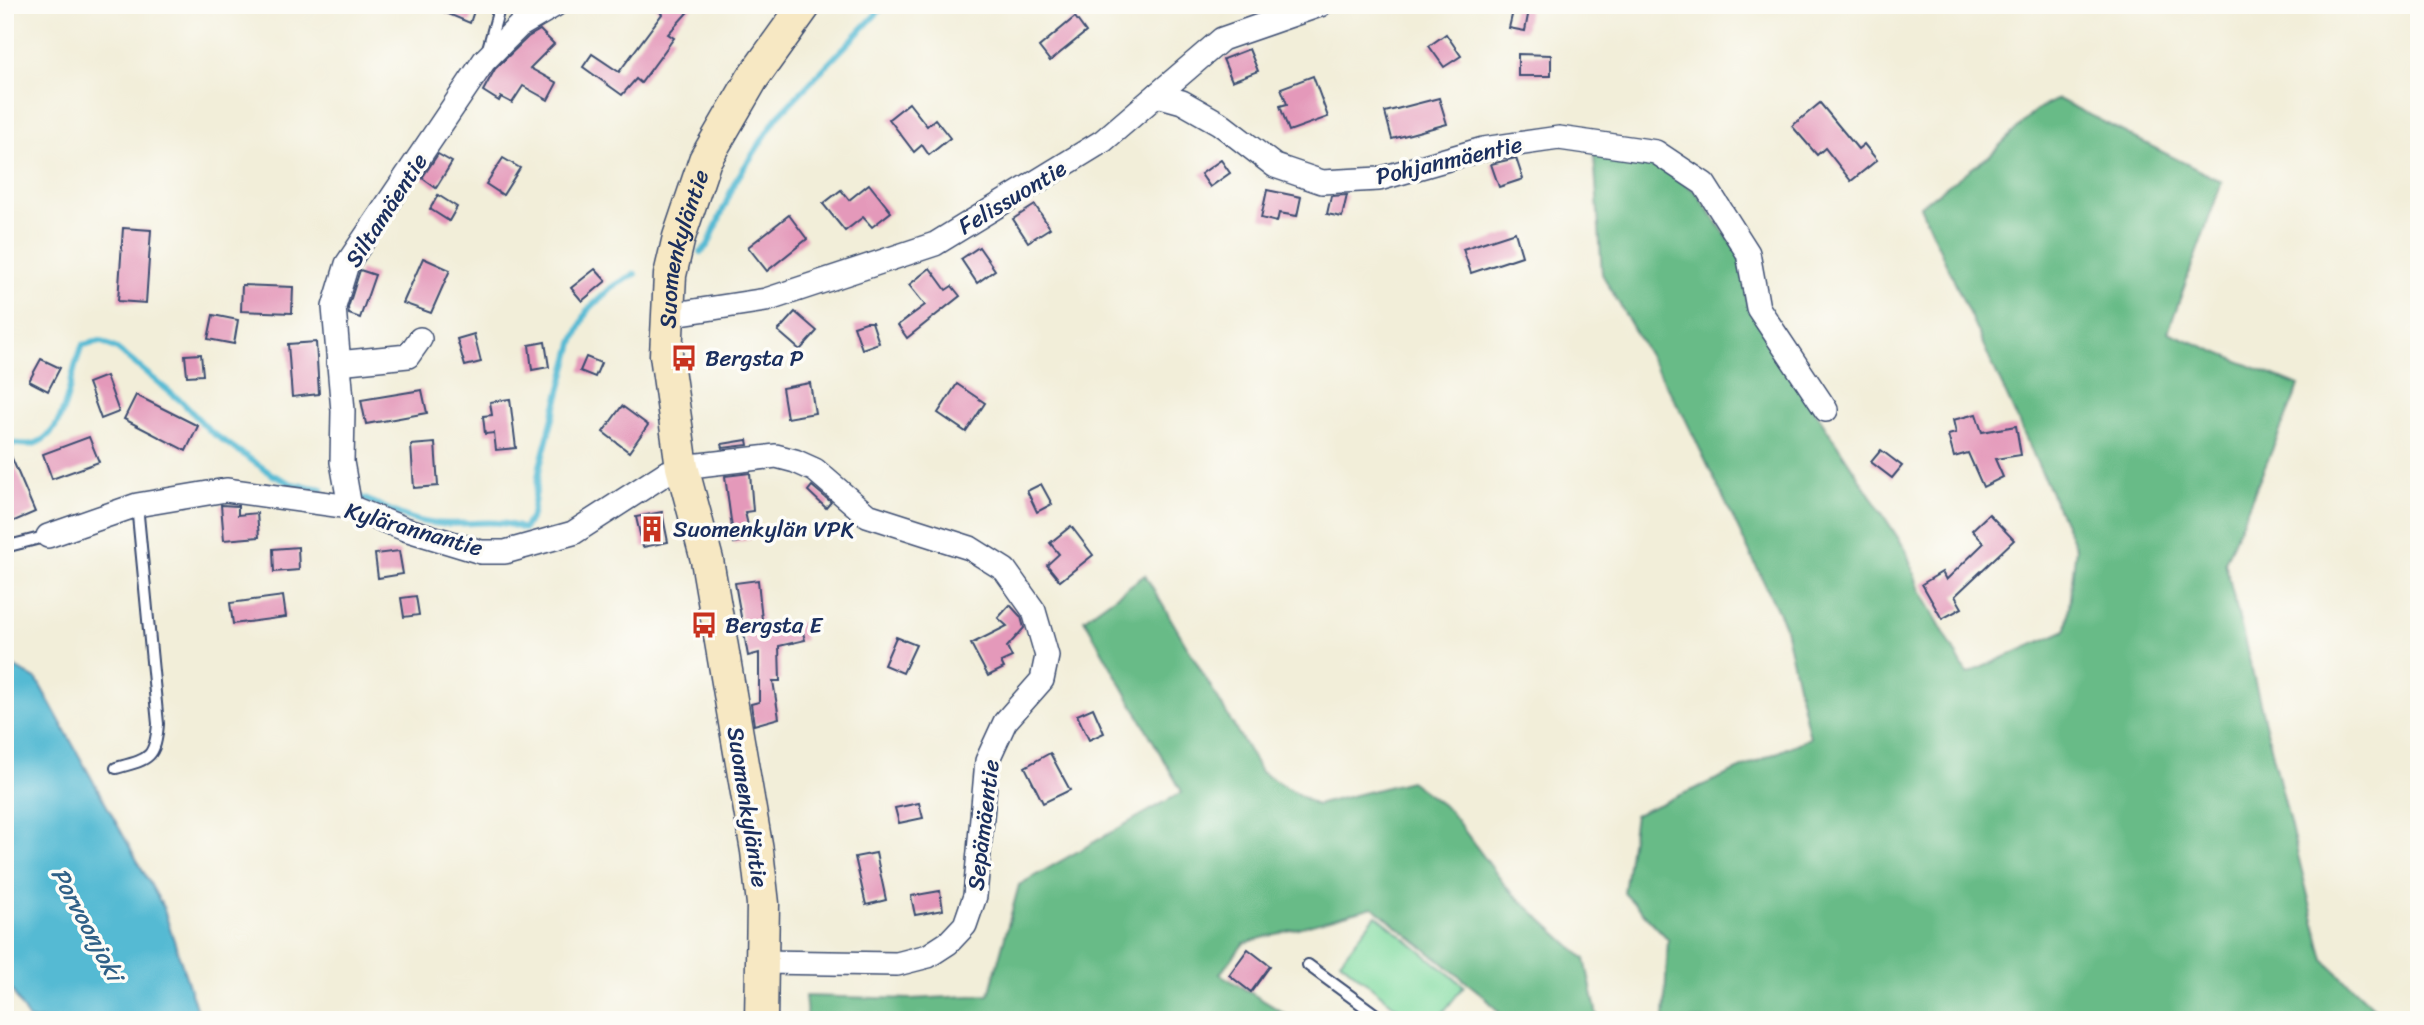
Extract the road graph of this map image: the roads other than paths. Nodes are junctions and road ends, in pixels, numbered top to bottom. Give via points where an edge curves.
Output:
1 (500, 5) edge
2 (555, 5) edge
3 (805, 5) edge
4 (1320, 5) edge
5 (484, 61) junction
6 (1157, 94) junction
7 (668, 315) junction
8 (420, 339) dead end
9 (338, 363) junction
10 (1826, 410) dead end
11 (682, 467) junction
12 (137, 505) junction
13 (350, 507) junction
14 (48, 536) joint
15 (5, 547) edge
16 (116, 768) dead end
17 (762, 962) junction
18 (1308, 965) dead end
19 (761, 1020) edge
20 (1383, 1020) edge

1 - 5 lane
2 - 5 street, Siltamäentie via 519,26
3 - 7 street, Suomenkyläntie via 752,79 705,160 679,237 670,275
4 - 6 street, Felissuontie via 1222,39
5 - 9 street, Siltamäentie via 347,264 334,307
6 - 7 street, Felissuontie via 1103,141 935,244 766,300
6 - 10 street, Pohjanmäentie via 1219,123 1275,166 1322,182 1380,179 1483,149 1559,138 1656,152 1704,184 1748,253 1758,308
7 - 11 street, Suomenkyläntie via 667,355
8 - 9 street via 408,356
9 - 13 street, Siltamäentie via 342,462
11 - 13 street, Kylärannantie via 573,533 505,552 481,552
11 - 17 street, Suomenkyläntie via 707,560 757,851 763,904
11 - 17 street, Sepämäentie via 776,456 795,461 815,470 867,515 970,548 1004,570 1034,611 1047,656 1042,680 1004,722 987,761 975,895 965,925 928,956 897,964
12 - 13 street, Kylärannantie via 226,491
12 - 14 street, Kylärannantie
12 - 16 lane via 158,724 156,747 146,760
14 - 15 lane
17 - 19 street, Suomenkyläntie
18 - 20 lane

